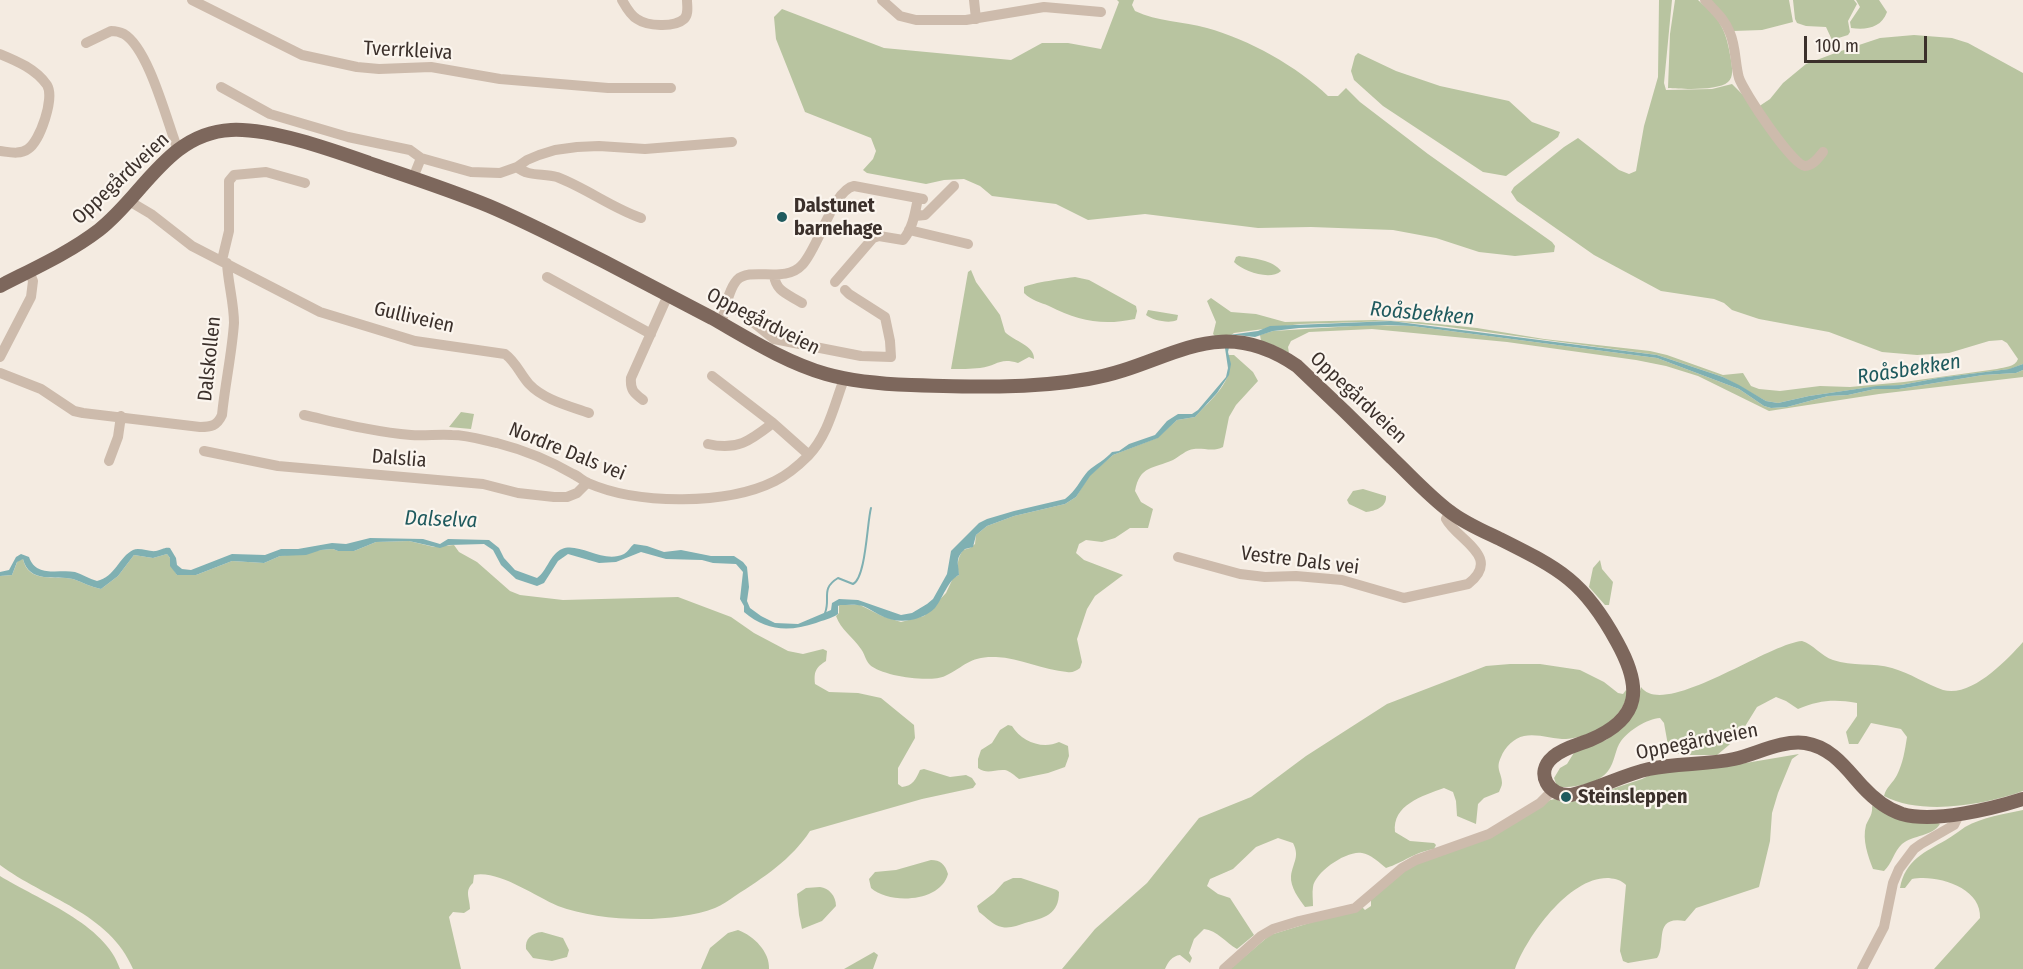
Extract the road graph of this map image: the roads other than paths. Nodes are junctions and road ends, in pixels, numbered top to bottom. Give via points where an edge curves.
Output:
1 (192, 0) edge
2 (622, 0) edge
3 (687, 0) edge
4 (882, 0) edge
5 (974, 0) edge
6 (1705, 0) edge
7 (1101, 12) dead end
8 (976, 19) junction
9 (86, 43) dead end
10 (0, 54) edge
11 (221, 87) dead end
12 (671, 88) dead end
13 (732, 142) dead end
14 (178, 150) junction
15 (0, 151) edge
16 (1823, 152) dead end
17 (421, 158) junction
18 (517, 167) junction
19 (413, 178) junction
20 (305, 183) dead end
21 (954, 186) dead end
22 (129, 201) junction
23 (915, 216) junction
24 (641, 218) dead end
25 (909, 230) junction
26 (968, 244) dead end
27 (225, 261) junction
28 (29, 271) junction
29 (774, 275) junction
30 (547, 277) dead end
31 (834, 282) dead end
32 (0, 286) edge
33 (845, 290) dead end
34 (668, 295) junction
35 (802, 303) dead end
36 (728, 304) junction
37 (721, 324) junction
38 (651, 334) junction
39 (0, 357) edge
40 (0, 373) edge
41 (712, 376) dead end
42 (844, 379) junction
43 (643, 400) dead end
44 (589, 413) dead end
45 (304, 415) dead end
46 (121, 416) junction
47 (773, 423) junction
48 (708, 444) dead end
49 (204, 451) dead end
50 (809, 455) junction
51 (110, 461) dead end
52 (587, 483) junction
53 (1450, 512) junction
54 (1178, 557) dead end
55 (1552, 791) junction
56 (2023, 799) edge
57 (1960, 813) junction
58 (1224, 969) edge
59 (1862, 969) edge

1 - 12 street, Tverrkleiva via 302,55 357,67 431,67 500,79 608,88
2 - 3 street via 637,19 648,24 684,19
4 - 8 street via 909,19
5 - 8 street
6 - 16 street via 1731,33 1739,78 1785,149 1796,162 1806,166
7 - 8 street via 1044,7
9 - 14 street via 111,31 131,40 150,72
10 - 15 street via 38,75 50,94 33,144 21,152
11 - 17 street via 281,118 410,150
13 - 18 street via 645,150 577,147 539,155
14 - 19 main road, Oppegårdveien via 215,133 243,130 336,152
14 - 22 main road, Oppegårdveien
17 - 18 street via 479,172 500,173
17 - 19 street
18 - 24 street via 530,174 555,177
19 - 34 main road, Oppegårdveien via 532,225
20 - 27 street via 266,172 234,175 229,181
21 - 23 street via 925,215
22 - 27 street, Gulliveien via 192,246
22 - 28 main road, Oppegårdveien via 85,240
23 - 25 street
23 - 29 street via 920,198 848,187 839,196 800,268
25 - 26 street
25 - 31 street via 903,240 873,238
27 - 44 street, Gulliveien via 320,312 415,340 505,354 538,392
27 - 46 street, Dalskollen via 234,323 219,423 200,427
28 - 32 main road, Oppegårdveien
28 - 39 street via 33,281 31,297
29 - 35 street via 779,289
29 - 36 street via 736,280
30 - 38 street
33 - 36 street via 885,317 891,357 861,356 774,339
34 - 37 main road, Oppegårdveien
34 - 38 street
36 - 37 street
37 - 42 main road, Oppegårdveien via 786,359
38 - 43 street via 631,378 634,394
40 - 46 street via 41,389 74,411
41 - 47 street
42 - 50 street, Nordre Dals vei via 829,423
42 - 53 main road, Oppegårdveien via 942,386 1055,384 1119,372 1181,348 1217,341 1236,343 1275,353 1297,366
45 - 52 street, Nordre Dals vei via 362,429 456,435 494,442 536,456
46 - 51 street
47 - 48 street via 735,446
47 - 50 street
49 - 52 street, Dalslia via 278,466 483,484 554,497 577,493
50 - 52 street, Nordre Dals vei via 778,480 737,494 654,499
53 - 54 street, Vestre Dals vei via 1446,519 1449,526 1476,551 1481,564 1479,572 1468,584 1404,598 1342,580 1240,574
53 - 55 main road, Oppegårdveien via 1544,561 1574,582 1600,613 1630,668 1634,690 1626,714 1602,734 1552,757 1544,776
55 - 57 main road, Oppegårdveien via 1571,795 1650,769 1725,761 1798,742 1828,752 1871,795 1895,811 1924,816
55 - 58 street via 1540,803 1489,834 1409,864 1355,908 1273,929
56 - 57 main road, Oppegårdveien
57 - 59 street via 1954,825 1914,849 1899,869 1884,927

